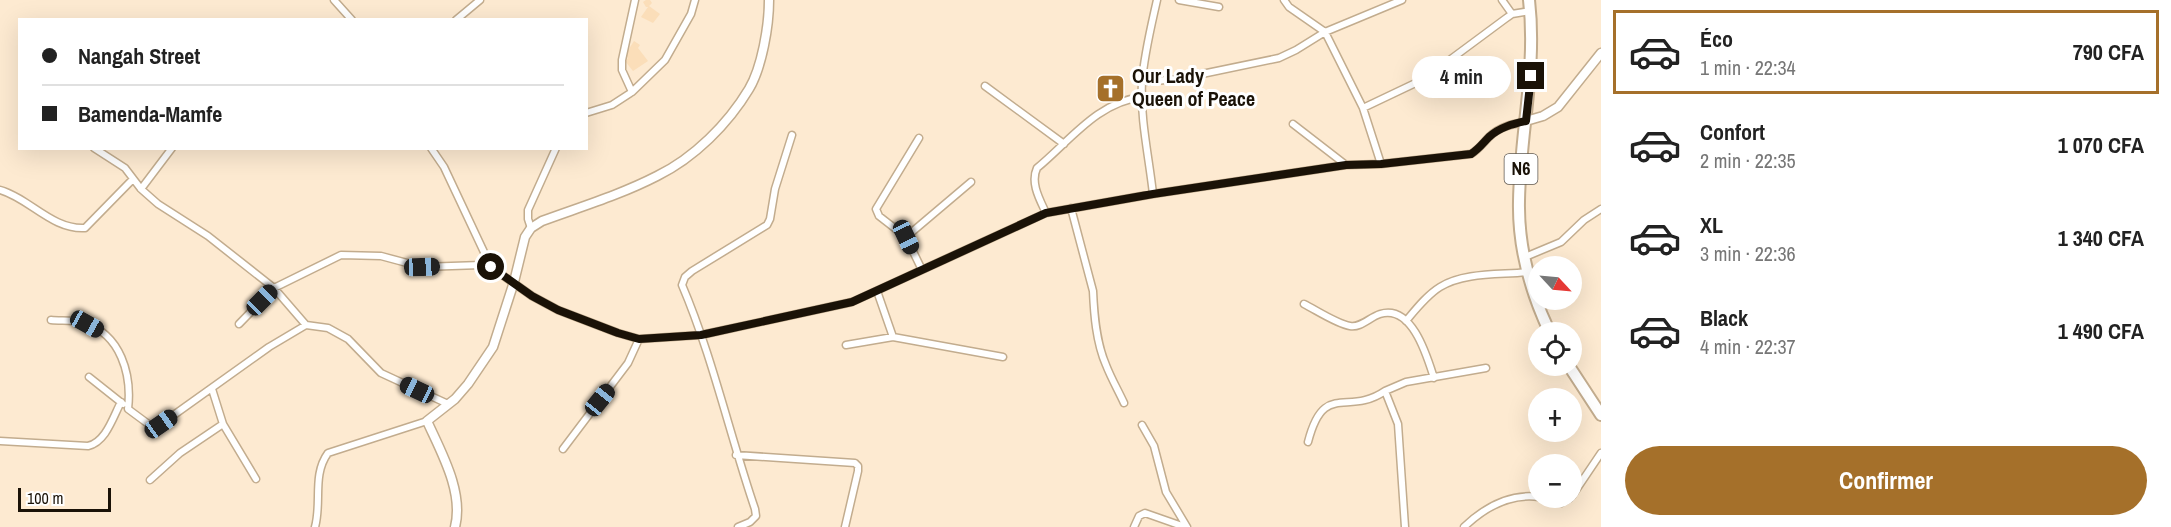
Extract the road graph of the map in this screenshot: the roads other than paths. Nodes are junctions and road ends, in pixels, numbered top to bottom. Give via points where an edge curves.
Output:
1 (334, 0) edge
2 (480, 0) edge
3 (635, 0) edge
4 (695, 0) edge
5 (769, 0) edge
6 (1157, 0) edge
7 (1179, 0) edge
8 (1284, 0) edge
9 (1402, 0) edge
10 (1502, 0) edge
11 (1530, 6) edge
12 (1219, 7) dead end
13 (1512, 14) junction
14 (350, 18) edge
15 (458, 18) edge
16 (1325, 32) junction
17 (1601, 53) edge
18 (1142, 81) junction
19 (985, 86) dead end
20 (632, 92) junction
21 (1142, 97) junction
22 (1363, 108) junction
23 (588, 112) edge
24 (1526, 121) junction
25 (1293, 124) dead end
26 (792, 135) dead end
27 (919, 138) dead end
28 (1064, 144) junction
29 (97, 150) edge
30 (109, 150) edge
31 (170, 150) edge
32 (432, 150) edge
33 (555, 150) edge
34 (107, 157) junction
35 (1381, 164) junction
36 (1346, 165) junction
37 (133, 179) junction
38 (971, 182) dead end
39 (141, 189) junction
40 (0, 190) edge
41 (1153, 194) junction
42 (1071, 208) junction
43 (1601, 208) edge
44 (1046, 213) junction
45 (531, 228) junction
46 (906, 237) junction
47 (1525, 258) junction
48 (491, 267) junction
49 (922, 270) junction
50 (1528, 272) joint
51 (514, 282) junction
52 (274, 288) junction
53 (877, 291) junction
54 (1304, 304) dead end
55 (51, 320) dead end
56 (1406, 321) junction
57 (239, 324) dead end
58 (306, 325) junction
59 (701, 335) junction
60 (893, 337) junction
61 (639, 339) junction
62 (846, 345) dead end
63 (1003, 357) dead end
64 (1486, 368) dead end
65 (1576, 376) edge
66 (89, 377) dead end
67 (1434, 378) junction
68 (212, 389) junction
69 (1385, 391) junction
70 (121, 402) junction
71 (1124, 403) dead end
72 (448, 404) junction
73 (128, 409) junction
74 (1601, 415) edge
75 (427, 421) junction
76 (223, 424) junction
77 (1142, 424) dead end
78 (0, 441) edge
79 (1308, 442) dead end
80 (563, 449) dead end
81 (1601, 453) edge
82 (736, 455) junction
83 (256, 479) dead end
84 (150, 480) dead end
85 (1582, 481) edge
86 (1528, 496) edge
87 (315, 527) edge
88 (455, 527) edge
89 (738, 527) edge
90 (845, 527) edge
91 (1134, 527) edge
92 (1186, 527) edge
93 (1405, 527) edge
94 (1464, 527) edge

1 - 14 street
2 - 15 street
3 - 20 street via 622,60
4 - 20 street via 692,14 665,60
5 - 45 street via 757,73 733,113 716,130 684,160 659,175
6 - 18 street
7 - 12 street
8 - 16 street
9 - 16 street
10 - 13 street
11 - 13 street
11 - 24 highway, N6 via 1531,76
13 - 22 street via 1424,79
16 - 18 street via 1278,58 1178,79
16 - 22 street
17 - 24 street via 1558,107
18 - 21 street
19 - 28 street
20 - 23 street via 612,105
21 - 28 street via 1118,102 1082,126
21 - 41 street
22 - 35 street
24 - 35 street via 1501,128 1471,154
24 - 47 highway, N6 via 1519,203
25 - 36 street
26 - 59 street via 766,225 685,277 682,285
27 - 46 street via 876,209 879,216
28 - 44 street via 1036,168 1033,176
29 - 34 street
30 - 34 street
31 - 39 street
32 - 48 street
33 - 45 street via 528,210
34 - 37 street via 125,168
35 - 36 street
36 - 41 street
37 - 39 street
37 - 40 street via 85,228 66,226
38 - 46 street
39 - 52 street
41 - 42 street
42 - 44 street
42 - 71 street via 1093,291 1102,352
43 - 47 street via 1561,242
44 - 49 street
45 - 51 street via 521,248
46 - 49 street
47 - 50 highway, N6
48 - 51 street
48 - 52 street via 422,267 381,256 341,255
49 - 53 street
50 - 56 street via 1454,281 1429,296
51 - 61 street via 558,310
51 - 72 street via 493,347 468,384
52 - 57 street
52 - 58 street
53 - 59 street via 842,305
53 - 60 street
54 - 56 street via 1349,326 1380,314
55 - 73 street via 87,324 103,333 120,351 129,384
56 - 67 street via 1420,341
58 - 68 street
58 - 72 street via 328,328 348,339 381,372
59 - 61 street
59 - 82 street
60 - 62 street
60 - 63 street
61 - 80 street via 628,363
64 - 67 street
65 - 74 highway
66 - 70 street
67 - 69 street via 1406,382
68 - 73 street via 157,427
68 - 76 street
69 - 79 street via 1374,399 1326,406 1313,423
69 - 93 street via 1398,424
70 - 73 street
70 - 78 street via 95,444
72 - 75 street
75 - 87 street via 328,453 319,472
75 - 88 street via 447,466 457,509
76 - 83 street
76 - 84 street via 180,453
77 - 92 street via 1151,438 1166,492
81 - 85 street
82 - 89 street via 756,516
82 - 90 street via 855,463 858,471
86 - 94 street via 1491,506
91 - 92 street via 1145,513

